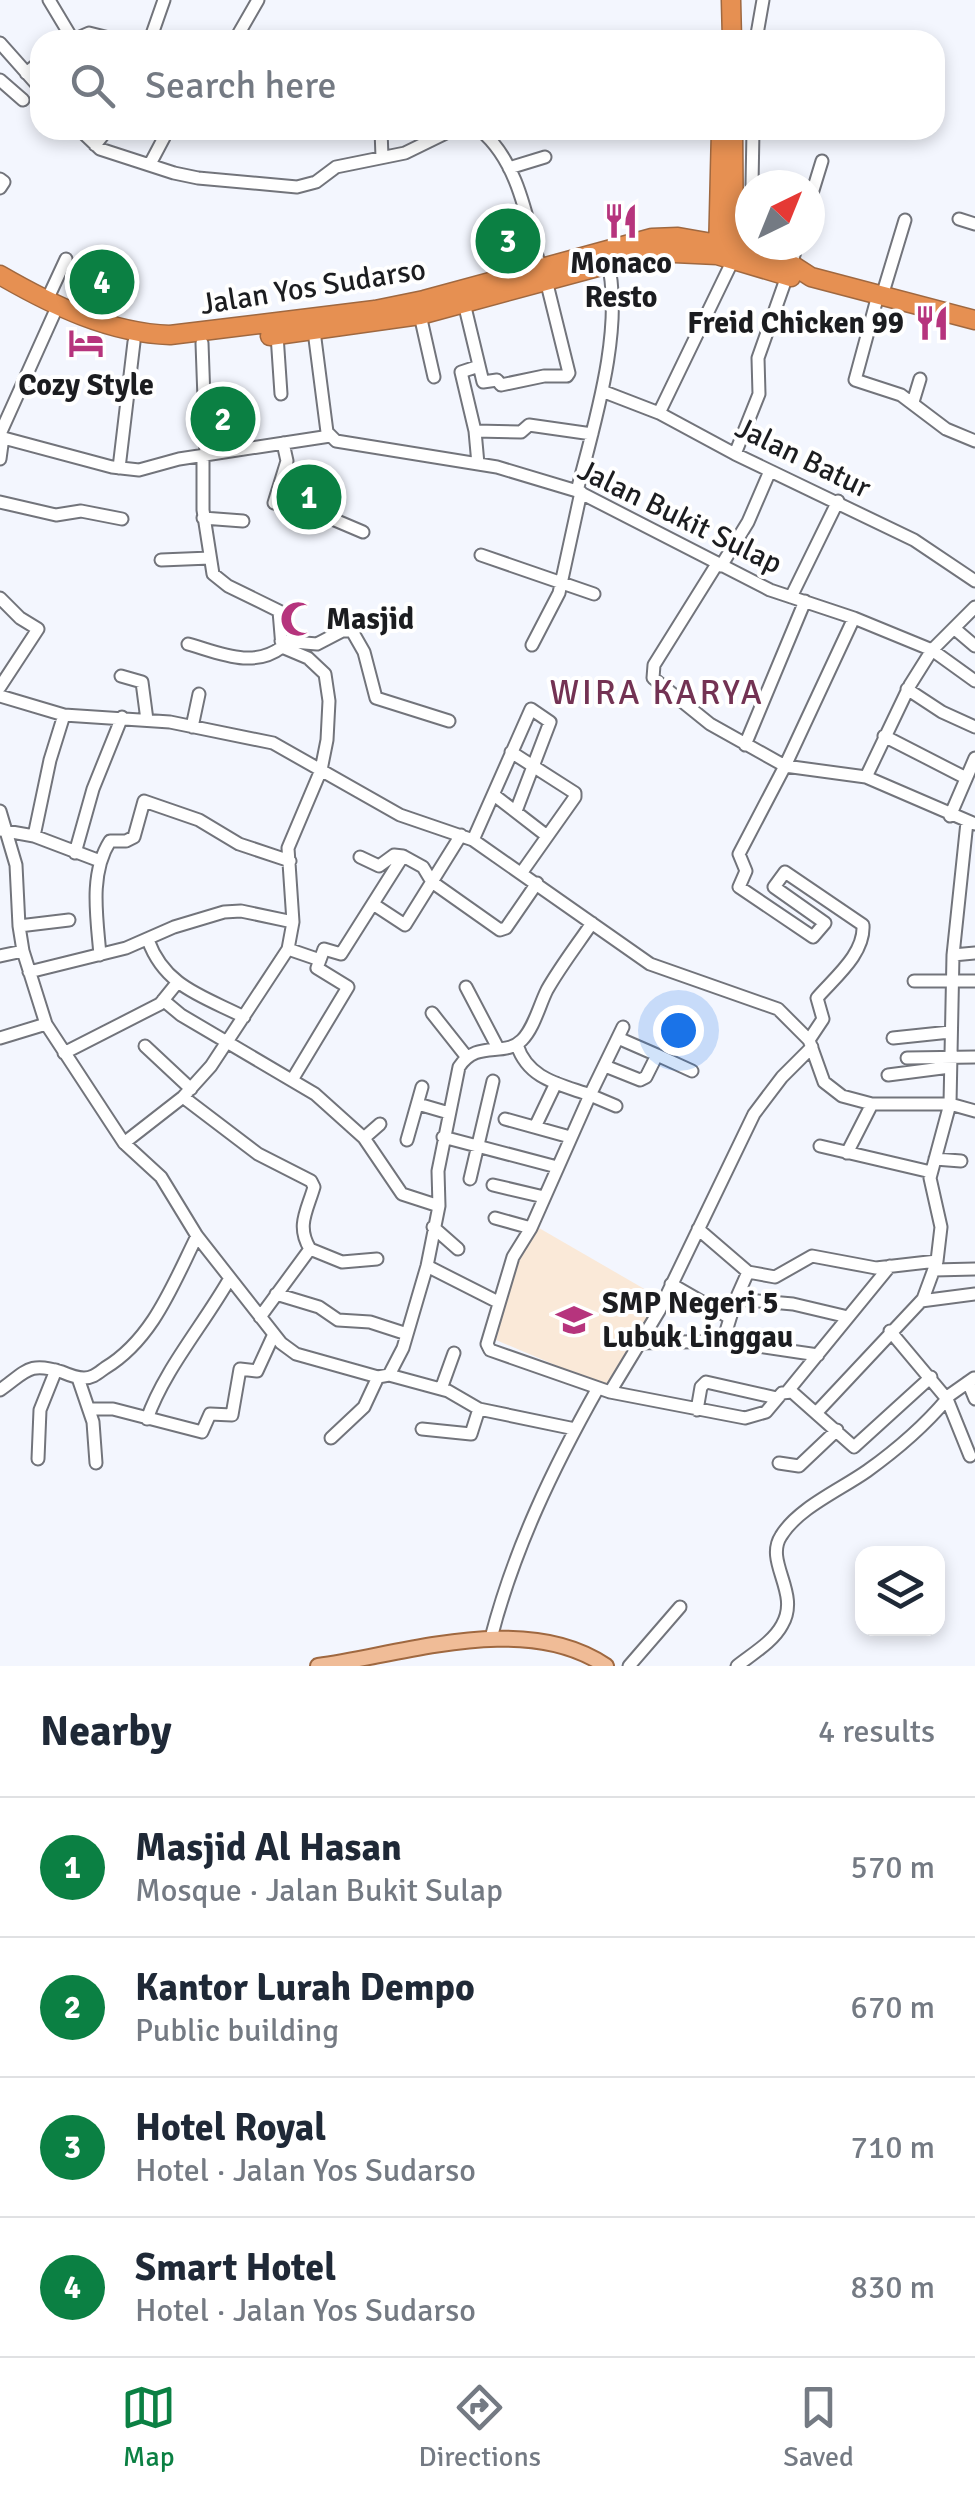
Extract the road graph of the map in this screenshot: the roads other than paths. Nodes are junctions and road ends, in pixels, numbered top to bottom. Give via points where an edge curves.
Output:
1 (49, 0) edge
2 (164, 0) edge
3 (258, 0) edge
4 (722, 0) edge
5 (731, 0) edge
6 (763, 0) edge
7 (67, 30) edge
8 (154, 30) edge
9 (241, 30) edge
10 (722, 30) edge
11 (732, 30) edge
12 (758, 30) edge
13 (2, 51) edge
14 (30, 69) edge
15 (26, 72) junction
16 (30, 77) edge
17 (0, 80) edge
18 (23, 100) dead end
19 (90, 140) edge
20 (99, 140) edge
21 (163, 140) edge
22 (381, 140) edge
23 (432, 140) edge
24 (490, 140) edge
25 (723, 140) edge
26 (734, 140) edge
27 (753, 140) edge
28 (95, 145) junction
29 (382, 157) junction
30 (545, 157) dead end
31 (822, 161) dead end
32 (150, 164) junction
33 (509, 168) junction
34 (752, 170) edge
35 (819, 170) edge
36 (0, 179) edge
37 (0, 188) edge
38 (959, 219) dead end
39 (905, 220) dead end
40 (975, 224) edge
41 (735, 240) edge
42 (730, 251) junction
43 (606, 257) junction
44 (66, 259) dead end
45 (792, 260) edge
46 (789, 270) junction
47 (543, 273) junction
48 (0, 276) edge
49 (0, 286) edge
50 (880, 296) junction
51 (464, 302) junction
52 (50, 307) junction
53 (420, 315) junction
54 (975, 320) edge
55 (313, 325) junction
56 (103, 328) junction
57 (277, 335) junction
58 (134, 342) junction
59 (202, 343) junction
60 (479, 366) junction
61 (434, 376) dead end
62 (920, 379) dead end
63 (602, 392) junction
64 (281, 394) dead end
65 (913, 402) junction
66 (204, 409) junction
67 (659, 413) junction
68 (475, 431) junction
69 (592, 434) junction
70 (1, 436) edge
71 (330, 436) junction
72 (975, 440) edge
73 (282, 443) junction
74 (240, 450) junction
75 (735, 454) junction
76 (204, 455) junction
77 (0, 458) edge
78 (478, 464) junction
79 (119, 468) junction
80 (770, 471) junction
81 (579, 492) junction
82 (0, 502) edge
83 (838, 502) junction
84 (204, 518) junction
85 (122, 519) dead end
86 (242, 522) dead end
87 (364, 532) dead end
88 (481, 555) dead end
89 (210, 558) junction
90 (161, 560) dead end
91 (719, 565) junction
92 (562, 581) junction
93 (975, 581) edge
94 (594, 594) dead end
95 (0, 598) edge
96 (791, 598) junction
97 (805, 602) junction
98 (975, 606) edge
99 (854, 618) junction
100 (955, 629) junction
101 (282, 638) junction
102 (188, 644) dead end
103 (532, 645) dead end
104 (975, 646) edge
105 (932, 650) junction
106 (121, 676) dead end
107 (975, 681) edge
108 (0, 687) edge
109 (907, 689) junction
110 (199, 694) dead end
111 (0, 696) edge
112 (64, 715) junction
113 (122, 717) junction
114 (147, 720) junction
115 (449, 720) dead end
116 (192, 727) junction
117 (975, 727) edge
118 (884, 736) junction
119 (745, 745) junction
120 (511, 752) junction
121 (975, 758) edge
122 (532, 765) junction
123 (785, 766) junction
124 (321, 770) junction
125 (866, 778) junction
126 (966, 778) junction
127 (494, 794) junction
128 (516, 811) junction
129 (0, 812) edge
130 (950, 816) junction
131 (971, 824) edge
132 (2, 830) edge
133 (34, 836) junction
134 (548, 836) junction
135 (467, 837) junction
136 (75, 853) junction
137 (403, 856) junction
138 (360, 857) dead end
139 (100, 860) junction
140 (290, 861) junction
141 (0, 868) edge
142 (522, 872) junction
143 (17, 875) junction
144 (432, 882) junction
145 (537, 883) junction
146 (804, 886) junction
147 (793, 900) junction
148 (373, 904) junction
149 (0, 914) edge
150 (781, 916) junction
151 (69, 920) dead end
152 (18, 921) junction
153 (292, 922) junction
154 (592, 924) junction
155 (148, 940) junction
156 (288, 949) junction
157 (23, 952) junction
158 (975, 953) edge
159 (100, 955) junction
160 (953, 955) junction
161 (0, 956) edge
162 (320, 960) junction
163 (29, 972) junction
164 (914, 981) dead end
165 (975, 981) edge
166 (177, 982) junction
167 (952, 982) junction
168 (466, 987) dead end
169 (164, 1000) junction
170 (432, 1013) dead end
171 (244, 1017) junction
172 (46, 1024) junction
173 (950, 1032) junction
174 (0, 1038) edge
175 (894, 1038) dead end
176 (230, 1041) junction
177 (811, 1044) junction
178 (517, 1045) junction
179 (146, 1046) dead end
180 (498, 1048) junction
181 (64, 1053) junction
182 (656, 1055) junction
183 (466, 1056) junction
184 (975, 1057) edge
185 (907, 1058) dead end
186 (950, 1062) junction
187 (605, 1066) junction
188 (692, 1071) dead end
189 (888, 1075) dead end
190 (292, 1080) junction
191 (493, 1081) dead end
192 (556, 1083) junction
193 (422, 1088) dead end
194 (187, 1093) junction
195 (590, 1096) junction
196 (418, 1104) junction
197 (872, 1104) junction
198 (950, 1104) junction
199 (616, 1106) dead end
200 (975, 1111) edge
201 (450, 1113) junction
202 (505, 1119) dead end
203 (380, 1124) dead end
204 (535, 1127) junction
205 (570, 1137) junction
206 (364, 1138) junction
207 (443, 1138) junction
208 (407, 1140) dead end
209 (124, 1143) junction
210 (477, 1146) junction
211 (820, 1146) dead end
212 (847, 1154) junction
213 (961, 1161) dead end
214 (933, 1165) junction
215 (557, 1167) junction
216 (470, 1178) dead end
217 (492, 1185) dead end
218 (544, 1197) junction
219 (439, 1206) junction
220 (495, 1218) dead end
221 (432, 1226) junction
222 (531, 1228) junction
223 (698, 1229) junction
224 (197, 1236) junction
225 (310, 1248) junction
226 (458, 1249) dead end
227 (377, 1259) dead end
228 (427, 1266) junction
229 (890, 1266) junction
230 (936, 1266) junction
231 (975, 1269) edge
232 (748, 1272) junction
233 (230, 1278) junction
234 (672, 1284) junction
235 (276, 1294) junction
236 (975, 1294) edge
237 (736, 1299) junction
238 (921, 1300) junction
239 (498, 1302) junction
240 (260, 1317) junction
241 (730, 1318) junction
242 (848, 1318) junction
243 (890, 1331) junction
244 (274, 1334) junction
245 (407, 1334) junction
246 (723, 1340) junction
247 (639, 1344) junction
248 (454, 1353) dead end
249 (818, 1355) junction
250 (56, 1370) junction
251 (383, 1376) junction
252 (931, 1377) junction
253 (78, 1378) junction
254 (971, 1380) edge
255 (441, 1389) junction
256 (0, 1390) edge
257 (604, 1390) junction
258 (782, 1395) junction
259 (947, 1398) junction
260 (975, 1399) edge
261 (89, 1409) junction
262 (479, 1409) junction
263 (697, 1410) junction
264 (816, 1412) junction
265 (147, 1419) junction
266 (422, 1429) dead end
267 (575, 1429) junction
268 (837, 1430) junction
269 (331, 1438) dead end
270 (854, 1447) junction
271 (970, 1456) dead end
272 (38, 1459) dead end
273 (96, 1463) dead end
274 (780, 1464) dead end
275 (871, 1468) junction
276 (680, 1608) dead end
277 (492, 1638) junction
278 (345, 1664) edge
279 (318, 1666) edge
280 (606, 1666) edge
281 (629, 1666) edge
282 (737, 1666) edge

1 - 7 street
2 - 8 street
3 - 9 street
4 - 10 highway
5 - 11 highway
6 - 12 street
13 - 15 street
14 - 15 street
15 - 16 street
17 - 18 street
19 - 28 street
20 - 28 street
21 - 32 street
22 - 29 street
23 - 29 street
24 - 33 street
25 - 42 highway
26 - 42 highway
27 - 34 street
28 - 32 street
29 - 32 street via 336,167 297,187 198,178
30 - 33 street
31 - 35 street
33 - 47 street
36 - 37 street
38 - 40 street
39 - 50 street
41 - 42 street
42 - 43 highway, Jalan Yos Sudarso via 678,237 652,238
42 - 46 highway, Jalan Yos Sudarso
42 - 67 street
43 - 47 highway, Jalan Yos Sudarso
43 - 63 street via 612,298
44 - 52 street
45 - 46 street
46 - 50 highway, Jalan Yos Sudarso
46 - 75 street via 758,358 759,394
47 - 51 highway, Jalan Yos Sudarso
47 - 55 highway, Jalan Yos Sudarso
47 - 60 street via 568,375 501,385 483,382
48 - 52 highway, Jalan Yos Sudarso
49 - 52 highway, Jalan Yos Sudarso
50 - 54 highway, Jalan Yos Sudarso
50 - 65 street via 854,378
51 - 53 highway, Jalan Yos Sudarso
51 - 60 street
52 - 56 highway, Jalan Yos Sudarso
52 - 70 street
53 - 55 highway, Jalan Yos Sudarso
53 - 61 street
55 - 56 highway, Jalan Yos Sudarso via 170,335
55 - 57 highway, Jalan Yos Sudarso
55 - 71 street
56 - 58 highway, Jalan Yos Sudarso
57 - 59 highway, Jalan Yos Sudarso
57 - 64 street
58 - 59 highway, Jalan Yos Sudarso
58 - 79 street
59 - 66 street
60 - 68 street via 462,371
62 - 65 street
63 - 67 street, Jalan Batur
63 - 69 street
65 - 72 street via 946,430
66 - 74 street via 236,412
66 - 76 street
67 - 75 street, Jalan Batur
68 - 69 street via 521,432 528,425
68 - 78 street
69 - 81 street
70 - 77 street
70 - 79 street
71 - 73 street
71 - 78 street, Jalan Bukit Sulap
73 - 74 street
73 - 87 street via 286,465 274,503
74 - 76 street
75 - 80 street, Jalan Batur
76 - 79 street via 150,469
76 - 84 street
78 - 81 street, Jalan Bukit Sulap
80 - 83 street, Jalan Batur
80 - 91 street
81 - 91 street, Jalan Bukit Sulap
81 - 92 street
82 - 85 street via 56,515 81,510
83 - 93 street, Jalan Batur via 914,540
83 - 96 street
84 - 86 street
84 - 89 street
88 - 92 street
89 - 90 street
89 - 101 street via 218,579 279,611
91 - 96 street, Jalan Bukit Sulap
91 - 119 street via 651,672
92 - 94 street
92 - 103 street
95 - 108 street via 38,628
96 - 97 street, Jalan Bukit Sulap
97 - 99 street, Jalan Bukit Sulap
97 - 119 street
98 - 100 street
99 - 105 street, Jalan Bukit Sulap
99 - 123 street
100 - 104 street
100 - 105 street
101 - 102 street via 269,657 252,659
101 - 115 street via 317,644 354,632 382,699
101 - 124 street via 325,674
105 - 107 street, Jalan Bukit Sulap
105 - 109 street
106 - 114 street via 142,682
109 - 117 street
109 - 118 street
110 - 116 street
111 - 112 street
112 - 113 street
112 - 133 street
113 - 114 street
113 - 136 street
114 - 116 street
116 - 124 street via 268,742
118 - 125 street
118 - 126 street
119 - 123 street
120 - 122 street
120 - 122 street via 527,711 546,716 549,726
120 - 127 street
121 - 126 street
122 - 128 street
122 - 134 street via 574,794
123 - 125 street
123 - 150 street via 739,854 746,871 738,884
124 - 135 street via 400,815
124 - 140 street via 290,842
125 - 130 street
126 - 130 street
127 - 128 street
127 - 135 street
128 - 134 street
129 - 132 street
130 - 131 street
131 - 160 street
132 - 133 street
132 - 143 street
133 - 136 street
134 - 142 street
135 - 142 street
135 - 144 street
136 - 139 street
137 - 138 street via 379,866
137 - 144 street via 423,867
137 - 148 street
139 - 140 street via 110,841 134,837 144,801
139 - 159 street
140 - 153 street
141 - 143 street
142 - 145 street
143 - 152 street
144 - 145 street via 500,930
144 - 148 street via 404,925
145 - 154 street
146 - 147 street
146 - 147 street via 784,872 774,886
146 - 177 street via 854,918 863,936 817,998 823,1020
147 - 150 street
147 - 150 street via 824,923 815,938
148 - 162 street via 342,954 326,948
149 - 152 street
151 - 152 street
152 - 157 street
153 - 155 street via 231,910
153 - 156 street
154 - 177 street via 660,969 778,1010
154 - 178 street
155 - 159 street
155 - 166 street
156 - 162 street
156 - 171 street
157 - 161 street
157 - 163 street
158 - 160 street
159 - 163 street
160 - 167 street
162 - 190 street via 318,969 348,987
163 - 172 street
164 - 167 street
165 - 167 street
166 - 169 street
166 - 171 street
167 - 173 street
168 - 180 street
169 - 176 street
169 - 181 street
170 - 183 street
171 - 176 street
172 - 174 street
172 - 181 street
173 - 175 street
173 - 186 street
176 - 190 street
176 - 194 street
177 - 197 street via 824,1082 842,1096
177 - 223 street via 754,1114
178 - 180 street
178 - 192 street via 530,1070
179 - 194 street
180 - 183 street
181 - 209 street
182 - 187 street via 640,1080
182 - 187 street via 621,1032
182 - 188 street
183 - 201 street
184 - 186 street
185 - 186 street
186 - 189 street
186 - 198 street
187 - 195 street
190 - 206 street
191 - 210 street
192 - 195 street
192 - 204 street
193 - 196 street
194 - 209 street
194 - 225 street via 258,1154 311,1181 301,1232
195 - 199 street
195 - 205 street
196 - 201 street
196 - 208 street
197 - 198 street
197 - 212 street
198 - 200 street
198 - 214 street
201 - 207 street
202 - 204 street
203 - 206 street
204 - 205 street
205 - 215 street
206 - 219 street via 398,1190
207 - 210 street
207 - 219 street
209 - 224 street via 162,1177
210 - 215 street
210 - 216 street
211 - 212 street
212 - 214 street
213 - 214 street
214 - 230 street via 941,1227
215 - 218 street
217 - 218 street
218 - 222 street
219 - 221 street
220 - 222 street
221 - 226 street
221 - 228 street
222 - 239 street
223 - 232 street
223 - 234 street
224 - 233 street
224 - 253 street via 134,1346 91,1377
225 - 227 street via 342,1262
225 - 235 street
228 - 239 street
228 - 245 street
229 - 230 street
229 - 232 street via 812,1256 782,1276
229 - 242 street
230 - 231 street
230 - 238 street
232 - 237 street
233 - 240 street
233 - 265 street via 159,1388
234 - 241 street
234 - 247 street
235 - 240 street
235 - 245 street via 319,1307 331,1318
236 - 238 street
237 - 241 street
237 - 242 street
238 - 243 street
239 - 257 street via 490,1350
240 - 244 street
241 - 246 street
242 - 249 street
243 - 252 street
243 - 264 street
244 - 251 street via 296,1354
244 - 265 street via 257,1371 240,1370 230,1416 210,1414 198,1433
245 - 251 street
246 - 247 street
246 - 249 street
247 - 257 street
248 - 255 street
249 - 258 street
250 - 253 street
250 - 256 street via 33,1367
250 - 272 street via 40,1410
251 - 255 street
251 - 269 street via 364,1408
252 - 259 street
252 - 270 street
253 - 261 street
254 - 259 street
254 - 260 street
255 - 262 street
257 - 263 street
257 - 267 street
258 - 263 street via 754,1418
258 - 263 street via 706,1382
258 - 264 street via 797,1394
259 - 271 street
259 - 275 street
261 - 265 street
261 - 273 street
262 - 266 street via 471,1434
262 - 267 street
264 - 268 street
267 - 277 street via 516,1552
268 - 270 street
268 - 274 street via 799,1466
270 - 275 street
275 - 282 street via 781,1536 776,1555 787,1615
276 - 281 street
277 - 278 main road
277 - 280 main road via 552,1644
278 - 279 main road

